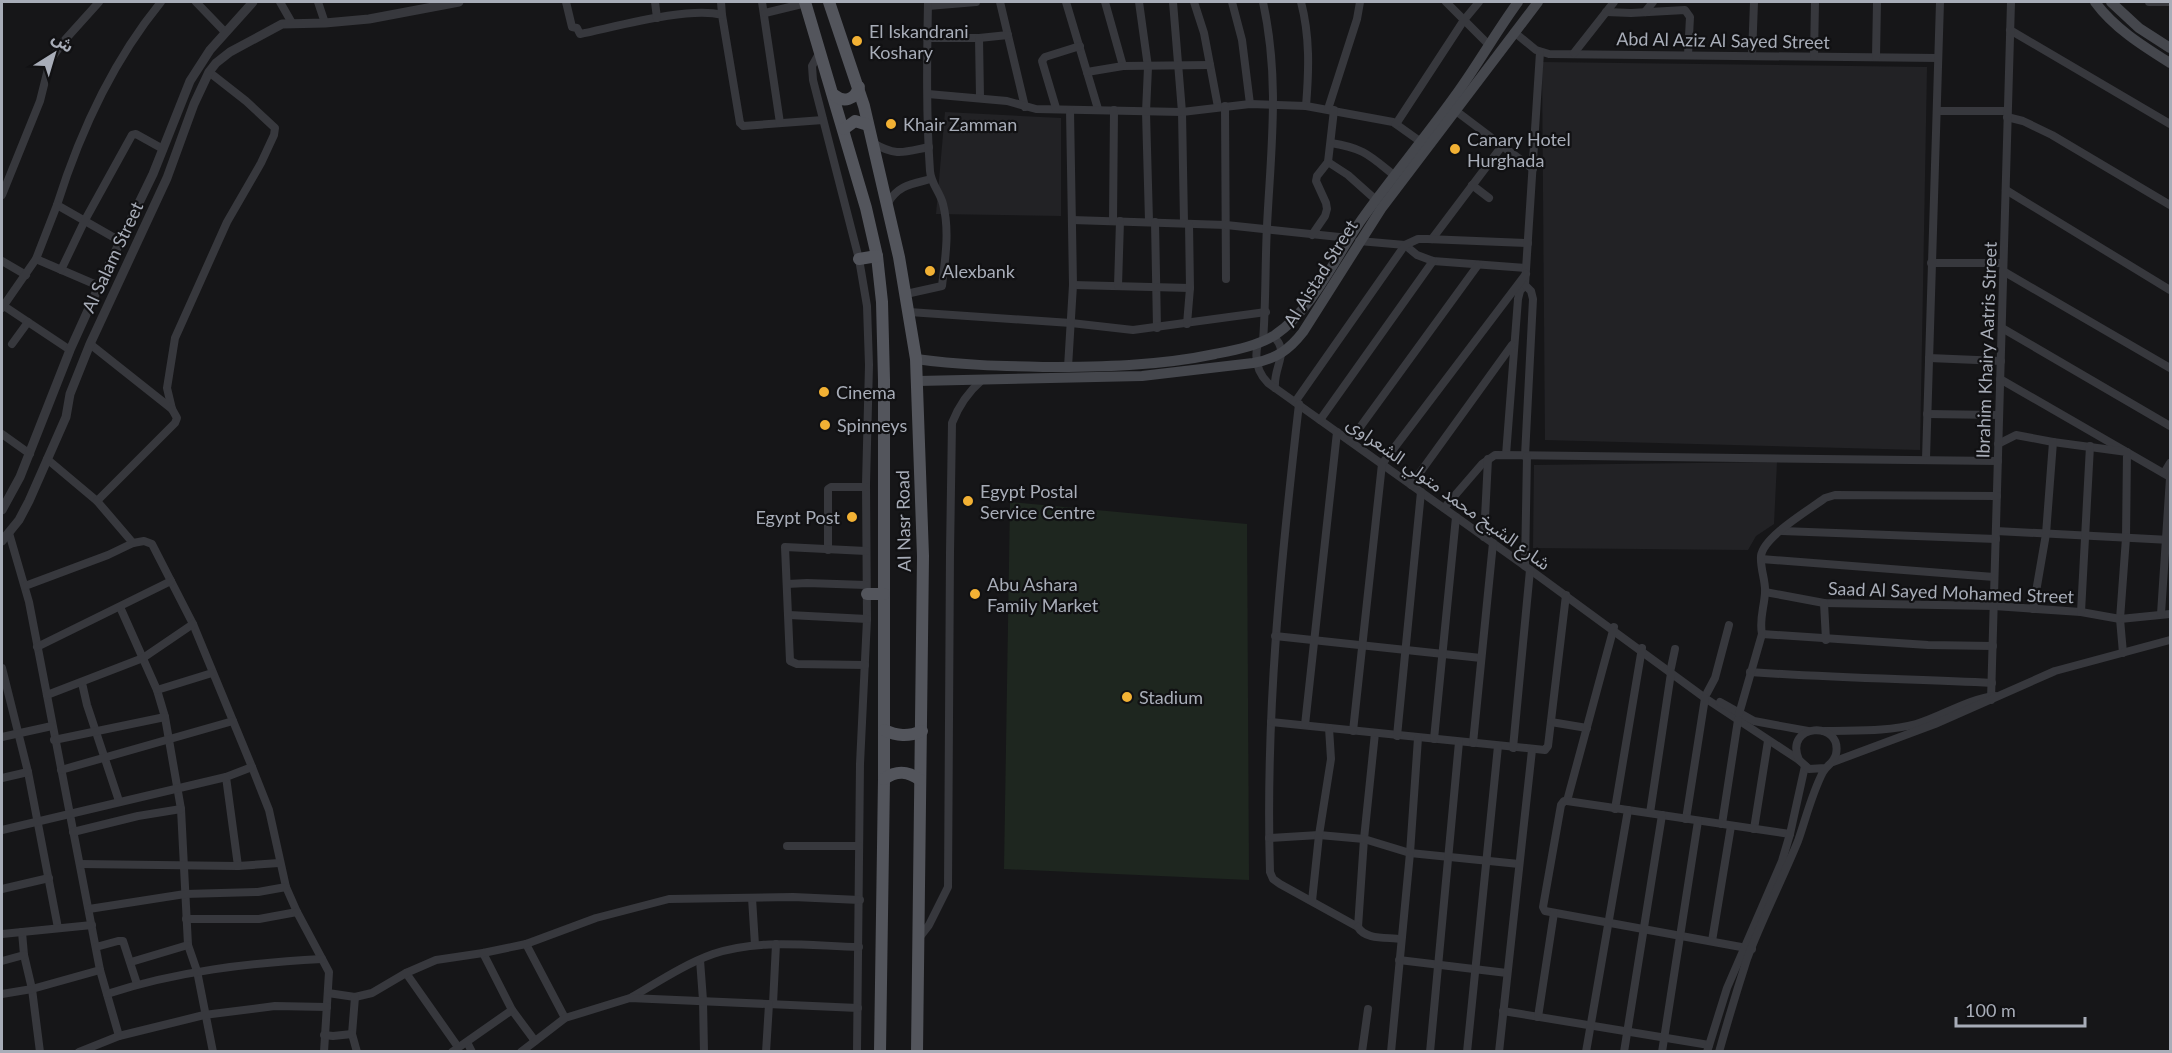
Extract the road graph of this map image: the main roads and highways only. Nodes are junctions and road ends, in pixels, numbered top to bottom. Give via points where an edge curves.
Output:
1 (806, 2) edge
2 (828, 2) edge
3 (1518, 2) edge
4 (1539, 2) edge
5 (2095, 2) edge
6 (2111, 2) edge
7 (2170, 48) edge
8 (2170, 63) edge
9 (859, 87) junction
10 (834, 95) junction
11 (868, 125) junction
12 (844, 129) junction
13 (1354, 239) junction
14 (877, 256) junction
15 (859, 259) road end
16 (916, 358) junction
17 (918, 381) junction
18 (866, 589) road end
19 (884, 594) junction
20 (884, 729) junction
21 (922, 731) junction
22 (884, 779) junction
23 (920, 780) junction
24 (880, 1052) edge
25 (917, 1052) edge

1 - 10 main road, Al Nasr Road
2 - 9 main road, Al Nasr Road
3 - 13 main road, Al Aistad Street via 1456,95 1376,200
4 - 13 main road, Al Aistad Street
5 - 8 main road via 2131,37
6 - 7 main road via 2139,28
9 - 10 main road via 855,96 847,100
9 - 11 main road, Al Nasr Road
10 - 12 main road, Al Nasr Road
11 - 12 main road via 855,121
11 - 16 main road, Al Nasr Road via 888,203
12 - 14 main road, Al Nasr Road
13 - 16 main road, Al Aistad Street via 1286,326 1265,340 1230,351 1128,365 1068,367 984,366
13 - 17 main road, Al Aistad Street via 1303,332 1293,345 1269,360 1142,376
14 - 15 main road
14 - 19 main road, Al Nasr Road via 884,380
16 - 17 main road, Al Nasr Road
17 - 21 main road, Al Nasr Road
18 - 19 main road
19 - 20 main road, Al Nasr Road
20 - 21 main road via 907,736
20 - 22 main road, Al Nasr Road
21 - 23 main road, Al Nasr Road
22 - 23 main road via 898,772
22 - 24 main road, Al Nasr Road
23 - 25 main road, Al Nasr Road

